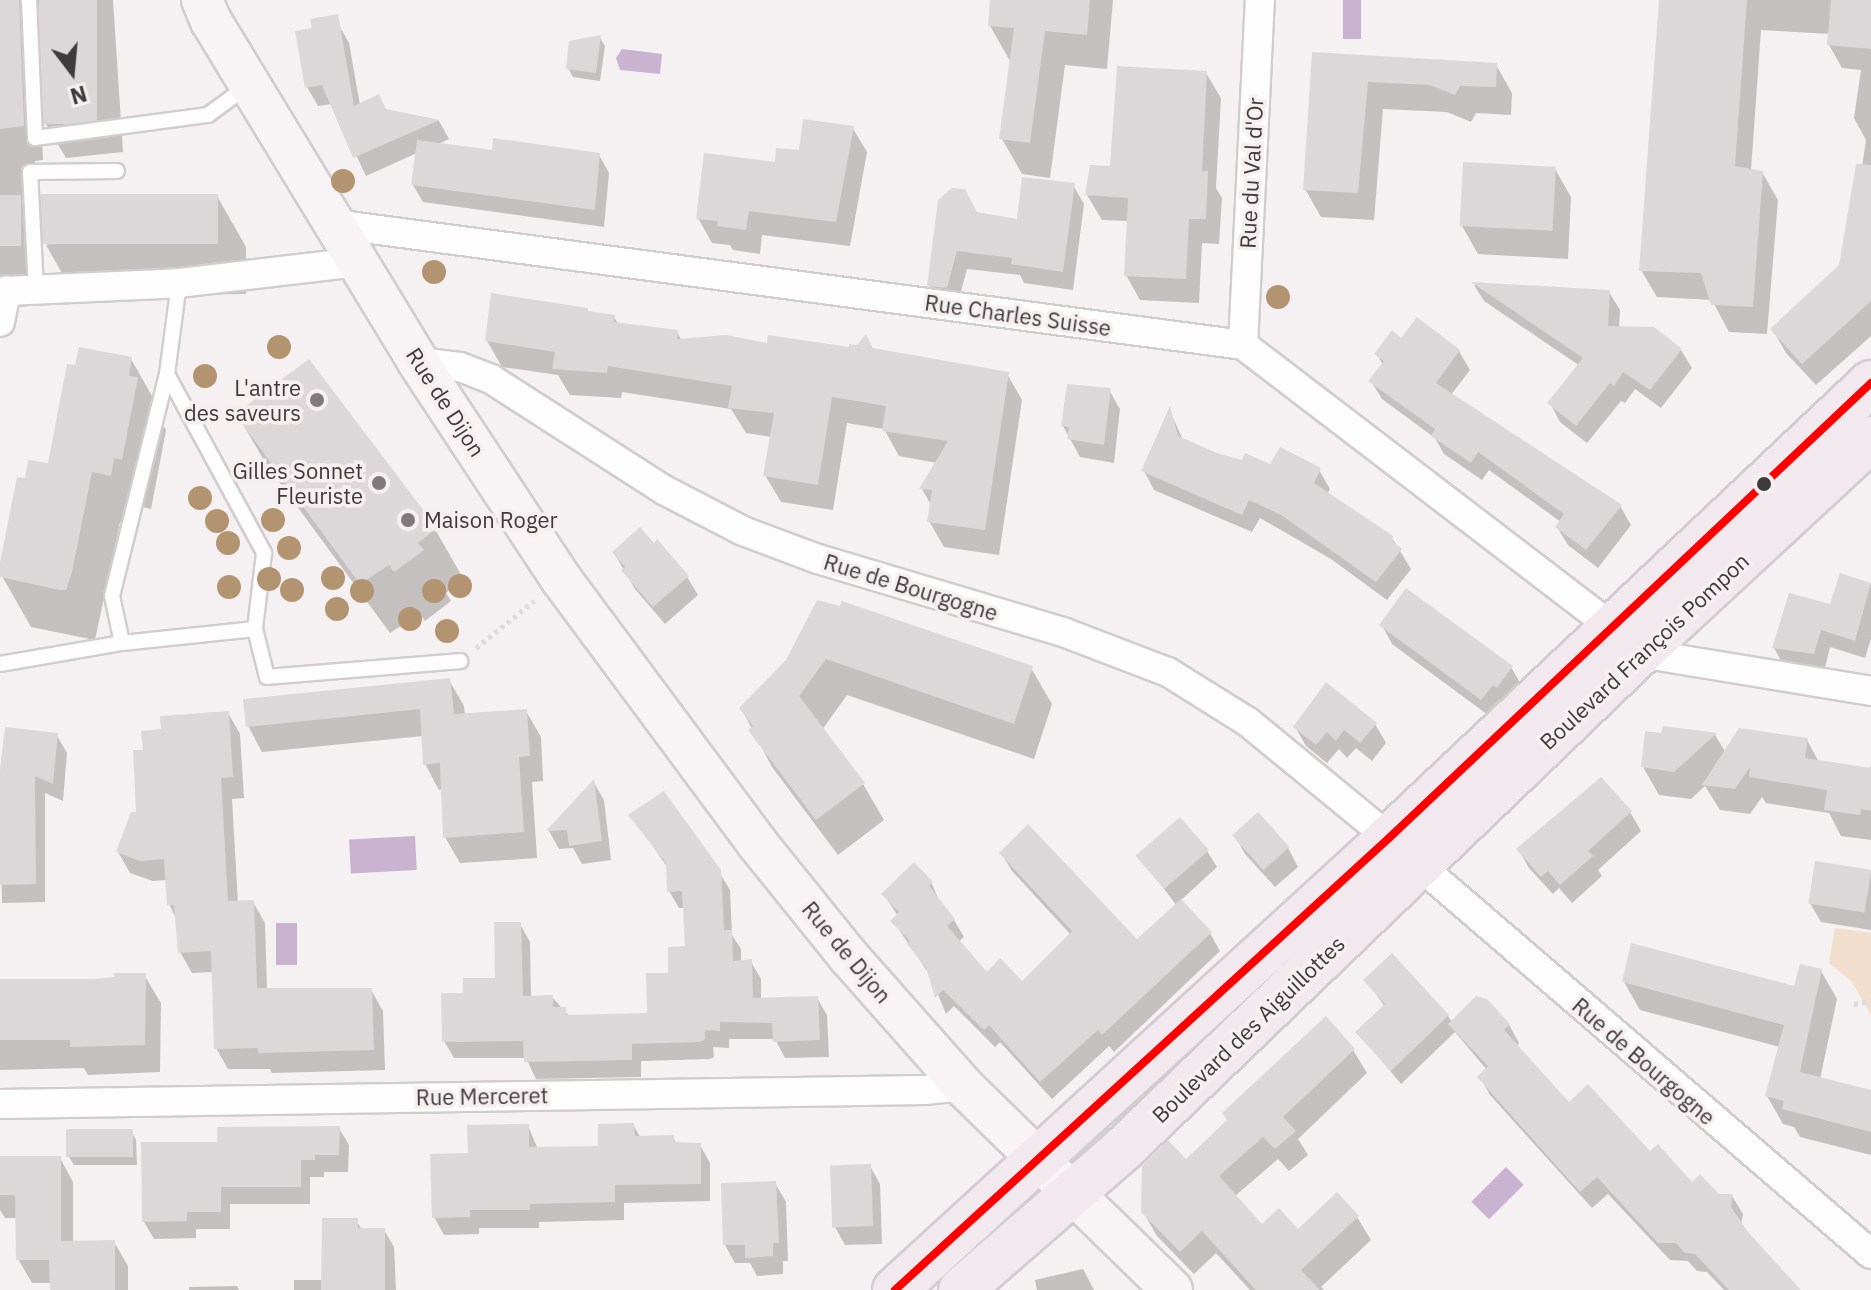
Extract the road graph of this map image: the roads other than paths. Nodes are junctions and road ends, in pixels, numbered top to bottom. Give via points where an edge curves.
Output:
1 (29, 0) edge
2 (202, 0) edge
3 (1260, 0) edge
4 (250, 85) junction
5 (117, 171) dead end
6 (334, 224) junction
7 (359, 262) junction
8 (179, 283) junction
9 (36, 289) junction
10 (1, 308) edge
11 (1243, 345) junction
12 (418, 362) junction
13 (167, 374) junction
14 (1871, 383) edge
15 (1871, 439) edge
16 (255, 629) junction
17 (1625, 640) junction
18 (122, 643) junction
19 (460, 661) road end
20 (0, 664) edge
21 (1871, 691) edge
22 (1404, 851) junction
23 (963, 1086) junction
24 (0, 1104) edge
25 (1038, 1159) junction
26 (1075, 1192) junction
27 (1871, 1254) edge
28 (895, 1290) edge
29 (961, 1290) edge
30 (1172, 1290) edge

1 - 4 lane via 35,138 208,115
2 - 4 street, Rue de Dijon
3 - 11 street, Rue du Val d'Or
4 - 6 street, Rue de Dijon
5 - 9 lane via 30,172
6 - 7 street, Rue de Dijon
6 - 11 street, Rue Charles Suisse
7 - 8 street
7 - 12 street, Rue de Dijon
8 - 9 street
8 - 13 lane
9 - 10 street via 6,291
11 - 17 street, Rue Charles Suisse
12 - 22 street, Rue de Bourgogne via 460,367 491,379 664,490 743,531 818,559 1063,632 1168,672 1248,722
12 - 23 street, Rue de Dijon via 561,579 757,843
13 - 16 lane via 264,553
13 - 18 lane via 112,596
14 - 17 main road, Boulevard François Pompon
15 - 17 main road, Boulevard François Pompon
16 - 18 lane
16 - 19 lane via 267,677
17 - 21 street, Rue Charles Suisse
17 - 22 main road, Boulevard François Pompon
18 - 20 lane
22 - 25 main road, Boulevard des Aiguillottes
22 - 26 main road, Boulevard des Aiguillottes via 1226,1053
22 - 27 street, Rue de Bourgogne
23 - 24 street, Rue Merceret
23 - 25 street, Rue de Dijon
25 - 26 street, Rue de Dijon
25 - 28 main road, Boulevard des Aiguillottes
26 - 29 main road, Boulevard des Aiguillottes
26 - 30 street, Rue de Dijon

